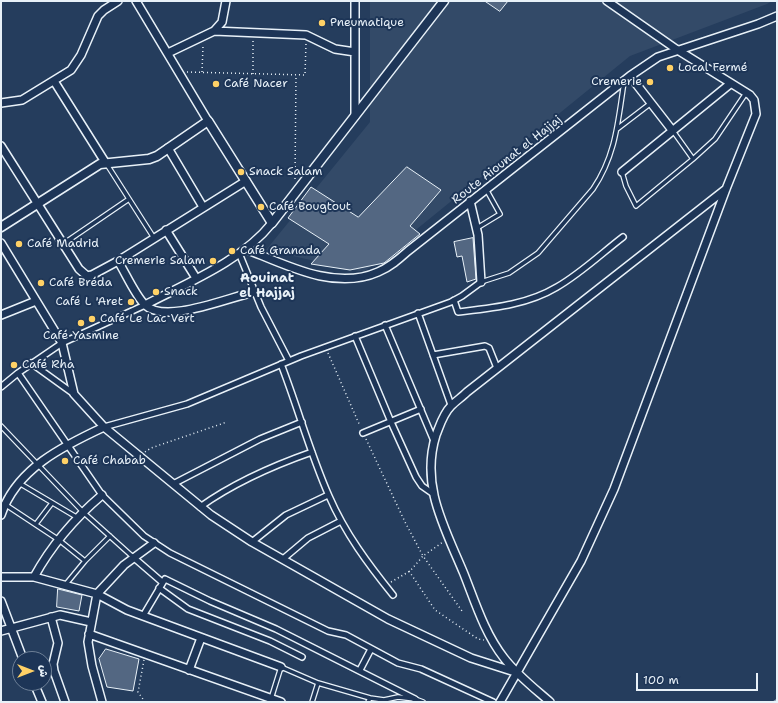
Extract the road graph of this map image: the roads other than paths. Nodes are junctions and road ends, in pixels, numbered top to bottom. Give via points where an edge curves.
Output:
1 (118, 1) edge
2 (136, 1) edge
3 (226, 1) edge
4 (355, 1) edge
5 (444, 1) edge
6 (607, 1) edge
7 (777, 16) edge
8 (214, 31) junction
9 (676, 49) junction
10 (355, 52) junction
11 (168, 53) junction
12 (630, 76) junction
13 (54, 81) junction
14 (624, 81) junction
15 (730, 84) junction
16 (746, 93) junction
17 (1, 103) edge
18 (651, 103) junction
19 (355, 116) junction
20 (208, 120) junction
21 (617, 129) junction
22 (672, 130) junction
23 (1, 146) edge
24 (168, 148) junction
25 (693, 159) junction
26 (105, 162) junction
27 (622, 172) joint
28 (246, 181) junction
29 (486, 189) junction
30 (726, 189) junction
31 (129, 199) junction
32 (470, 201) junction
33 (37, 204) junction
34 (203, 207) junction
35 (272, 223) junction
36 (1, 228) edge
37 (476, 229) junction
38 (166, 230) junction
39 (623, 237) dead end
40 (154, 238) junction
41 (1, 243) edge
42 (63, 244) junction
43 (243, 251) junction
44 (118, 261) junction
45 (196, 278) junction
46 (481, 282) junction
47 (255, 292) junction
48 (454, 300) junction
49 (36, 301) junction
50 (145, 305) junction
51 (2, 313) edge
52 (418, 313) junction
53 (385, 325) junction
54 (356, 336) junction
55 (62, 343) junction
56 (433, 354) junction
57 (289, 361) junction
58 (32, 363) junction
59 (281, 364) junction
60 (497, 368) junction
61 (18, 373) junction
62 (1, 387) edge
63 (74, 394) junction
64 (451, 405) junction
65 (421, 409) junction
66 (302, 422) junction
67 (391, 422) junction
68 (1, 426) edge
69 (104, 427) junction
70 (363, 433) road end
71 (434, 441) junction
72 (67, 444) junction
73 (312, 452) junction
74 (39, 464) junction
75 (18, 483) junction
76 (173, 484) junction
77 (432, 493) junction
78 (102, 496) junction
79 (328, 496) junction
80 (52, 503) junction
81 (3, 504) edge
82 (200, 506) junction
83 (83, 512) junction
84 (1, 516) edge
85 (78, 518) junction
86 (341, 521) junction
87 (36, 524) junction
88 (110, 536) junction
89 (59, 540) junction
90 (252, 542) junction
91 (154, 543) junction
92 (133, 557) junction
93 (284, 559) junction
94 (85, 560) junction
95 (1, 577) edge
96 (34, 577) junction
97 (162, 582) junction
98 (66, 584) junction
99 (159, 588) junction
100 (97, 594) junction
101 (393, 595) dead end
102 (1, 601) edge
103 (142, 616) junction
104 (51, 617) junction
105 (91, 622) junction
106 (12, 627) junction
107 (1, 631) edge
108 (88, 634) junction
109 (201, 638) junction
110 (371, 649) junction
111 (20, 651) edge
112 (302, 657) dead end
113 (281, 668) junction
114 (189, 670) junction
115 (360, 670) junction
116 (518, 673) junction
117 (318, 683) junction
118 (37, 691) edge
119 (270, 700) edge
120 (369, 700) edge
121 (414, 700) edge
122 (42, 702) edge
123 (65, 702) edge
124 (102, 702) edge
125 (281, 702) edge
126 (312, 702) edge
127 (422, 702) edge
128 (492, 702) edge
129 (500, 702) edge
130 (550, 702) edge

1 - 13 street via 98,16 76,64
2 - 11 street
3 - 8 street via 222,22
4 - 10 street
5 - 19 street
6 - 9 street
7 - 9 street, Route Aiounat el Hajjaj
8 - 10 street via 306,35 335,49
8 - 11 street
9 - 12 street, Route Aiounat el Hajjaj via 658,56
9 - 15 street
10 - 19 street
11 - 20 street
12 - 14 street, Route Aiounat el Hajjaj
12 - 18 street
13 - 17 street via 22,100
13 - 26 street
14 - 21 lane
14 - 29 street, Route Aiounat el Hajjaj
15 - 16 street
15 - 22 street
16 - 25 lane via 715,139
16 - 30 street via 754,100 756,114
18 - 21 lane
18 - 22 street
19 - 35 street
20 - 24 street
20 - 28 street
21 - 46 lane via 614,146 600,179 547,244 509,272
22 - 25 lane
22 - 27 street
23 - 33 street
24 - 26 street via 149,159
24 - 34 street
25 - 27 lane via 636,206
26 - 31 lane
26 - 33 street
28 - 34 street
28 - 35 street
29 - 32 street, Route Aiounat el Hajjaj
29 - 37 lane via 500,214
30 - 60 street
30 - 116 street via 614,489 581,561
31 - 40 lane
31 - 42 lane
32 - 37 street
32 - 43 street, Route Aiounat el Hajjaj via 388,267 368,276 342,279 308,273
33 - 36 street
33 - 42 street
34 - 38 street
35 - 43 street via 262,236
37 - 46 street
38 - 40 street
38 - 45 street
39 - 48 street via 557,287 536,297 494,308 458,312
40 - 44 street
41 - 49 street
42 - 44 street via 78,269 87,276
43 - 45 street
43 - 47 street
44 - 50 street
45 - 50 street
46 - 48 street
47 - 50 street via 182,311 162,311
47 - 57 street
48 - 52 street
49 - 51 street
49 - 55 street
50 - 55 street
52 - 53 street
52 - 56 street
53 - 54 street
53 - 65 street
54 - 57 street
54 - 67 street
55 - 58 street
55 - 63 street
56 - 60 street via 485,346 489,348
56 - 64 street
57 - 59 street
58 - 61 street
58 - 63 street
59 - 66 street
59 - 69 street via 187,404
60 - 64 street
61 - 62 street
61 - 72 street
63 - 69 street
64 - 71 street via 441,421
65 - 67 street
65 - 71 street
66 - 73 street
66 - 76 street
67 - 70 street
67 - 77 street via 420,483
68 - 74 lane
69 - 72 street
69 - 76 street
71 - 77 street via 430,470
72 - 74 street
72 - 78 street
73 - 79 street
73 - 82 street via 244,479
74 - 75 street
74 - 83 lane
75 - 80 lane
75 - 81 street
76 - 82 street
77 - 116 street via 493,641
78 - 83 street
78 - 91 street
79 - 86 street
79 - 90 street via 286,515
80 - 85 lane
80 - 87 lane
81 - 84 street
81 - 87 lane
82 - 90 street
83 - 85 street
83 - 88 lane
85 - 89 street
86 - 93 street via 308,538
86 - 101 street via 363,557
87 - 89 lane
88 - 92 lane
88 - 94 lane
89 - 94 lane
89 - 96 street via 46,554
90 - 93 street
91 - 92 street
91 - 110 street via 195,566 328,631 346,635
92 - 97 street
92 - 100 street
93 - 116 street via 388,619 471,658
94 - 98 lane
95 - 96 street
96 - 98 street
97 - 99 street
97 - 115 street via 165,579
98 - 100 street
99 - 103 street
99 - 112 street via 188,609 270,641
100 - 103 street
100 - 105 street
102 - 106 street
103 - 109 street
104 - 105 street via 60,615
104 - 106 street
104 - 123 street via 58,643 54,671
105 - 108 street
106 - 107 street
106 - 111 street
108 - 114 street
108 - 124 street via 92,666
109 - 113 street
109 - 114 street
110 - 115 street
110 - 128 street
113 - 117 lane
113 - 119 lane
114 - 119 street
115 - 121 street
116 - 129 street
116 - 130 street
117 - 120 lane
117 - 126 lane
118 - 122 street
119 - 125 street
120 - 121 lane via 398,697
121 - 127 lane

